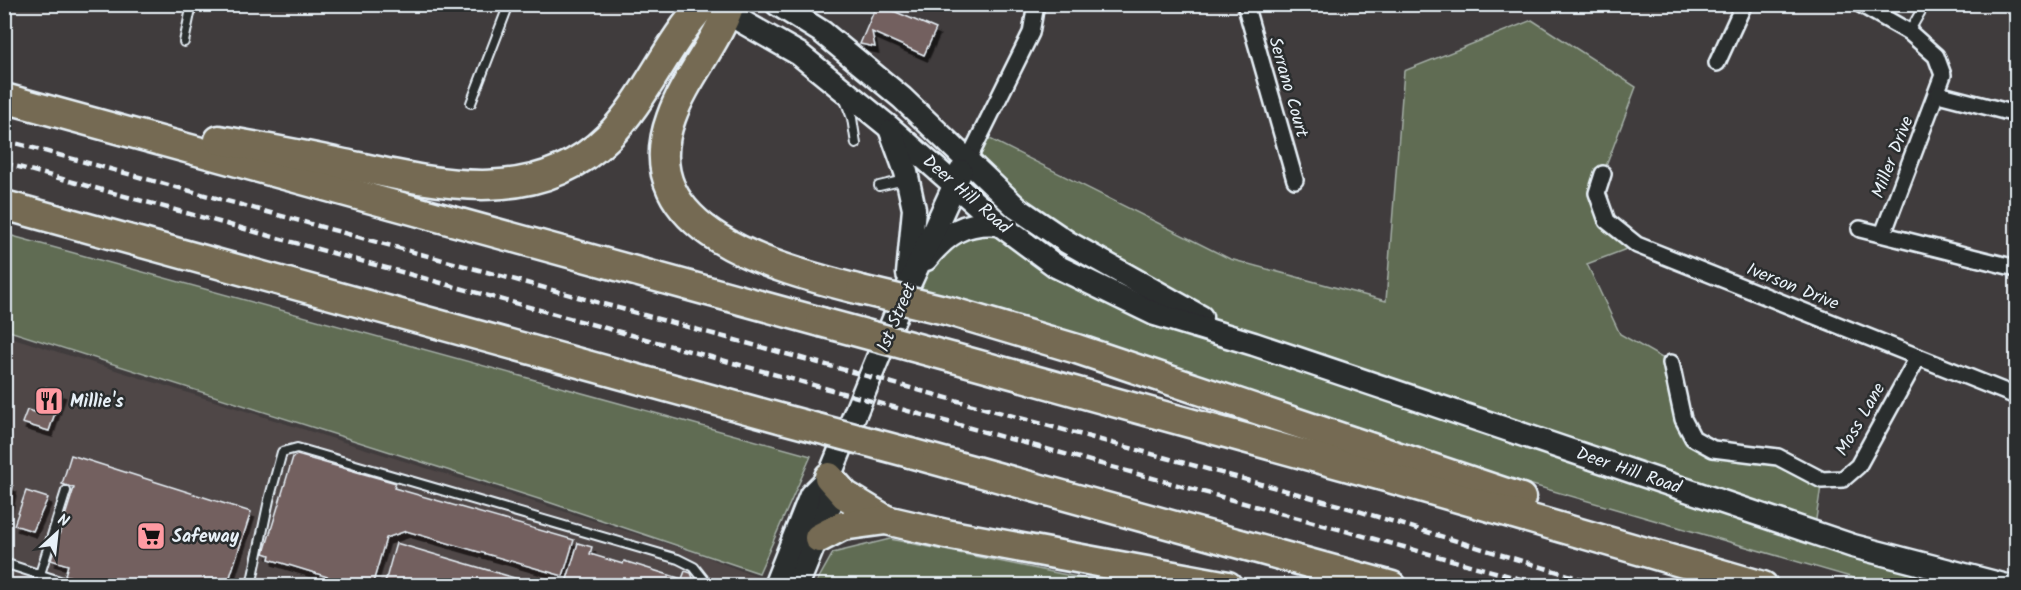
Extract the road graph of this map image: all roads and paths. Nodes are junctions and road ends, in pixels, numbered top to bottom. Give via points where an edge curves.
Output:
1 (192, 4) edge
2 (509, 4) edge
3 (777, 4) edge
4 (1036, 4) edge
5 (1245, 4) edge
6 (1744, 4) edge
7 (1860, 4) edge
8 (1925, 4) edge
9 (713, 6) edge
10 (1909, 32) junction
11 (184, 42) dead end
12 (1717, 63) dead end
13 (838, 85) junction
14 (1938, 94) junction
15 (15, 101) edge
16 (471, 103) dead end
17 (2016, 114) edge
18 (889, 127) junction
19 (856, 144) dead end
20 (968, 160) junction
21 (1603, 174) dead end
22 (1295, 180) dead end
23 (909, 184) junction
24 (955, 184) junction
25 (879, 186) dead end
26 (4, 206) edge
27 (999, 224) junction
28 (1860, 229) dead end
29 (1883, 234) junction
30 (2016, 268) edge
31 (910, 282) junction
32 (1254, 344) junction
33 (1918, 357) junction
34 (1671, 363) dead end
35 (2016, 396) edge
36 (829, 477) junction
37 (66, 491) dead end
38 (886, 520) junction
39 (819, 538) junction
40 (4, 563) edge
41 (1708, 570) junction
42 (40, 574) junction
43 (50, 582) edge
44 (75, 585) edge
45 (251, 585) edge
46 (708, 585) edge
47 (775, 585) edge
48 (797, 585) edge
49 (1228, 585) edge
50 (1392, 585) edge
51 (1763, 585) edge
52 (2007, 585) edge

1 - 11 lane
2 - 16 lane
3 - 20 street, Deer Hill Road via 822,32 902,98
4 - 20 street via 1031,33
5 - 22 street, Serrano Court
6 - 12 street
7 - 10 street, Miller Drive
8 - 10 lane
9 - 13 street, Deer Hill Road via 799,54
9 - 15 highway via 686,24 626,117 606,139 570,166 518,184 480,186 431,181
9 - 41 highway, bridge via 668,126 665,159 673,192 694,221 725,244 776,265 1068,346 1444,470
10 - 14 street, Miller Drive via 1936,56 1943,75
13 - 18 street, Deer Hill Road
13 - 19 lane via 852,118
14 - 17 street
14 - 29 street, Miller Drive
15 - 41 highway, bridge via 954,358
18 - 23 street
18 - 24 street, Deer Hill Road
20 - 24 street, 1st Street
20 - 32 street, Deer Hill Road via 1017,208 1067,242
21 - 33 street, Iverson Drive via 1597,193 1608,221 1637,245
23 - 25 lane
23 - 31 street via 914,209
24 - 27 street, Deer Hill Road
24 - 31 street, 1st Street
26 - 50 highway, bridge
27 - 31 street via 977,222 958,229 936,246
27 - 32 street, Deer Hill Road via 1056,266 1155,314
28 - 29 street
29 - 30 street
31 - 36 street, 1st Street
32 - 52 street, Deer Hill Road via 1853,546
33 - 34 street, Moss Lane via 1858,466 1843,479 1822,480 1778,457 1713,449 1693,438 1683,419
33 - 35 street, Iverson Drive
36 - 38 highway via 845,495
36 - 39 street, 1st Street via 830,505
36 - 47 street, 1st Street via 812,495
37 - 42 lane
38 - 39 highway via 842,526
38 - 49 highway via 958,537
39 - 48 street, 1st Street
40 - 42 lane
41 - 51 highway
42 - 43 lane
43 - 44 lane
45 - 46 lane via 282,452 297,448 678,559 694,567

